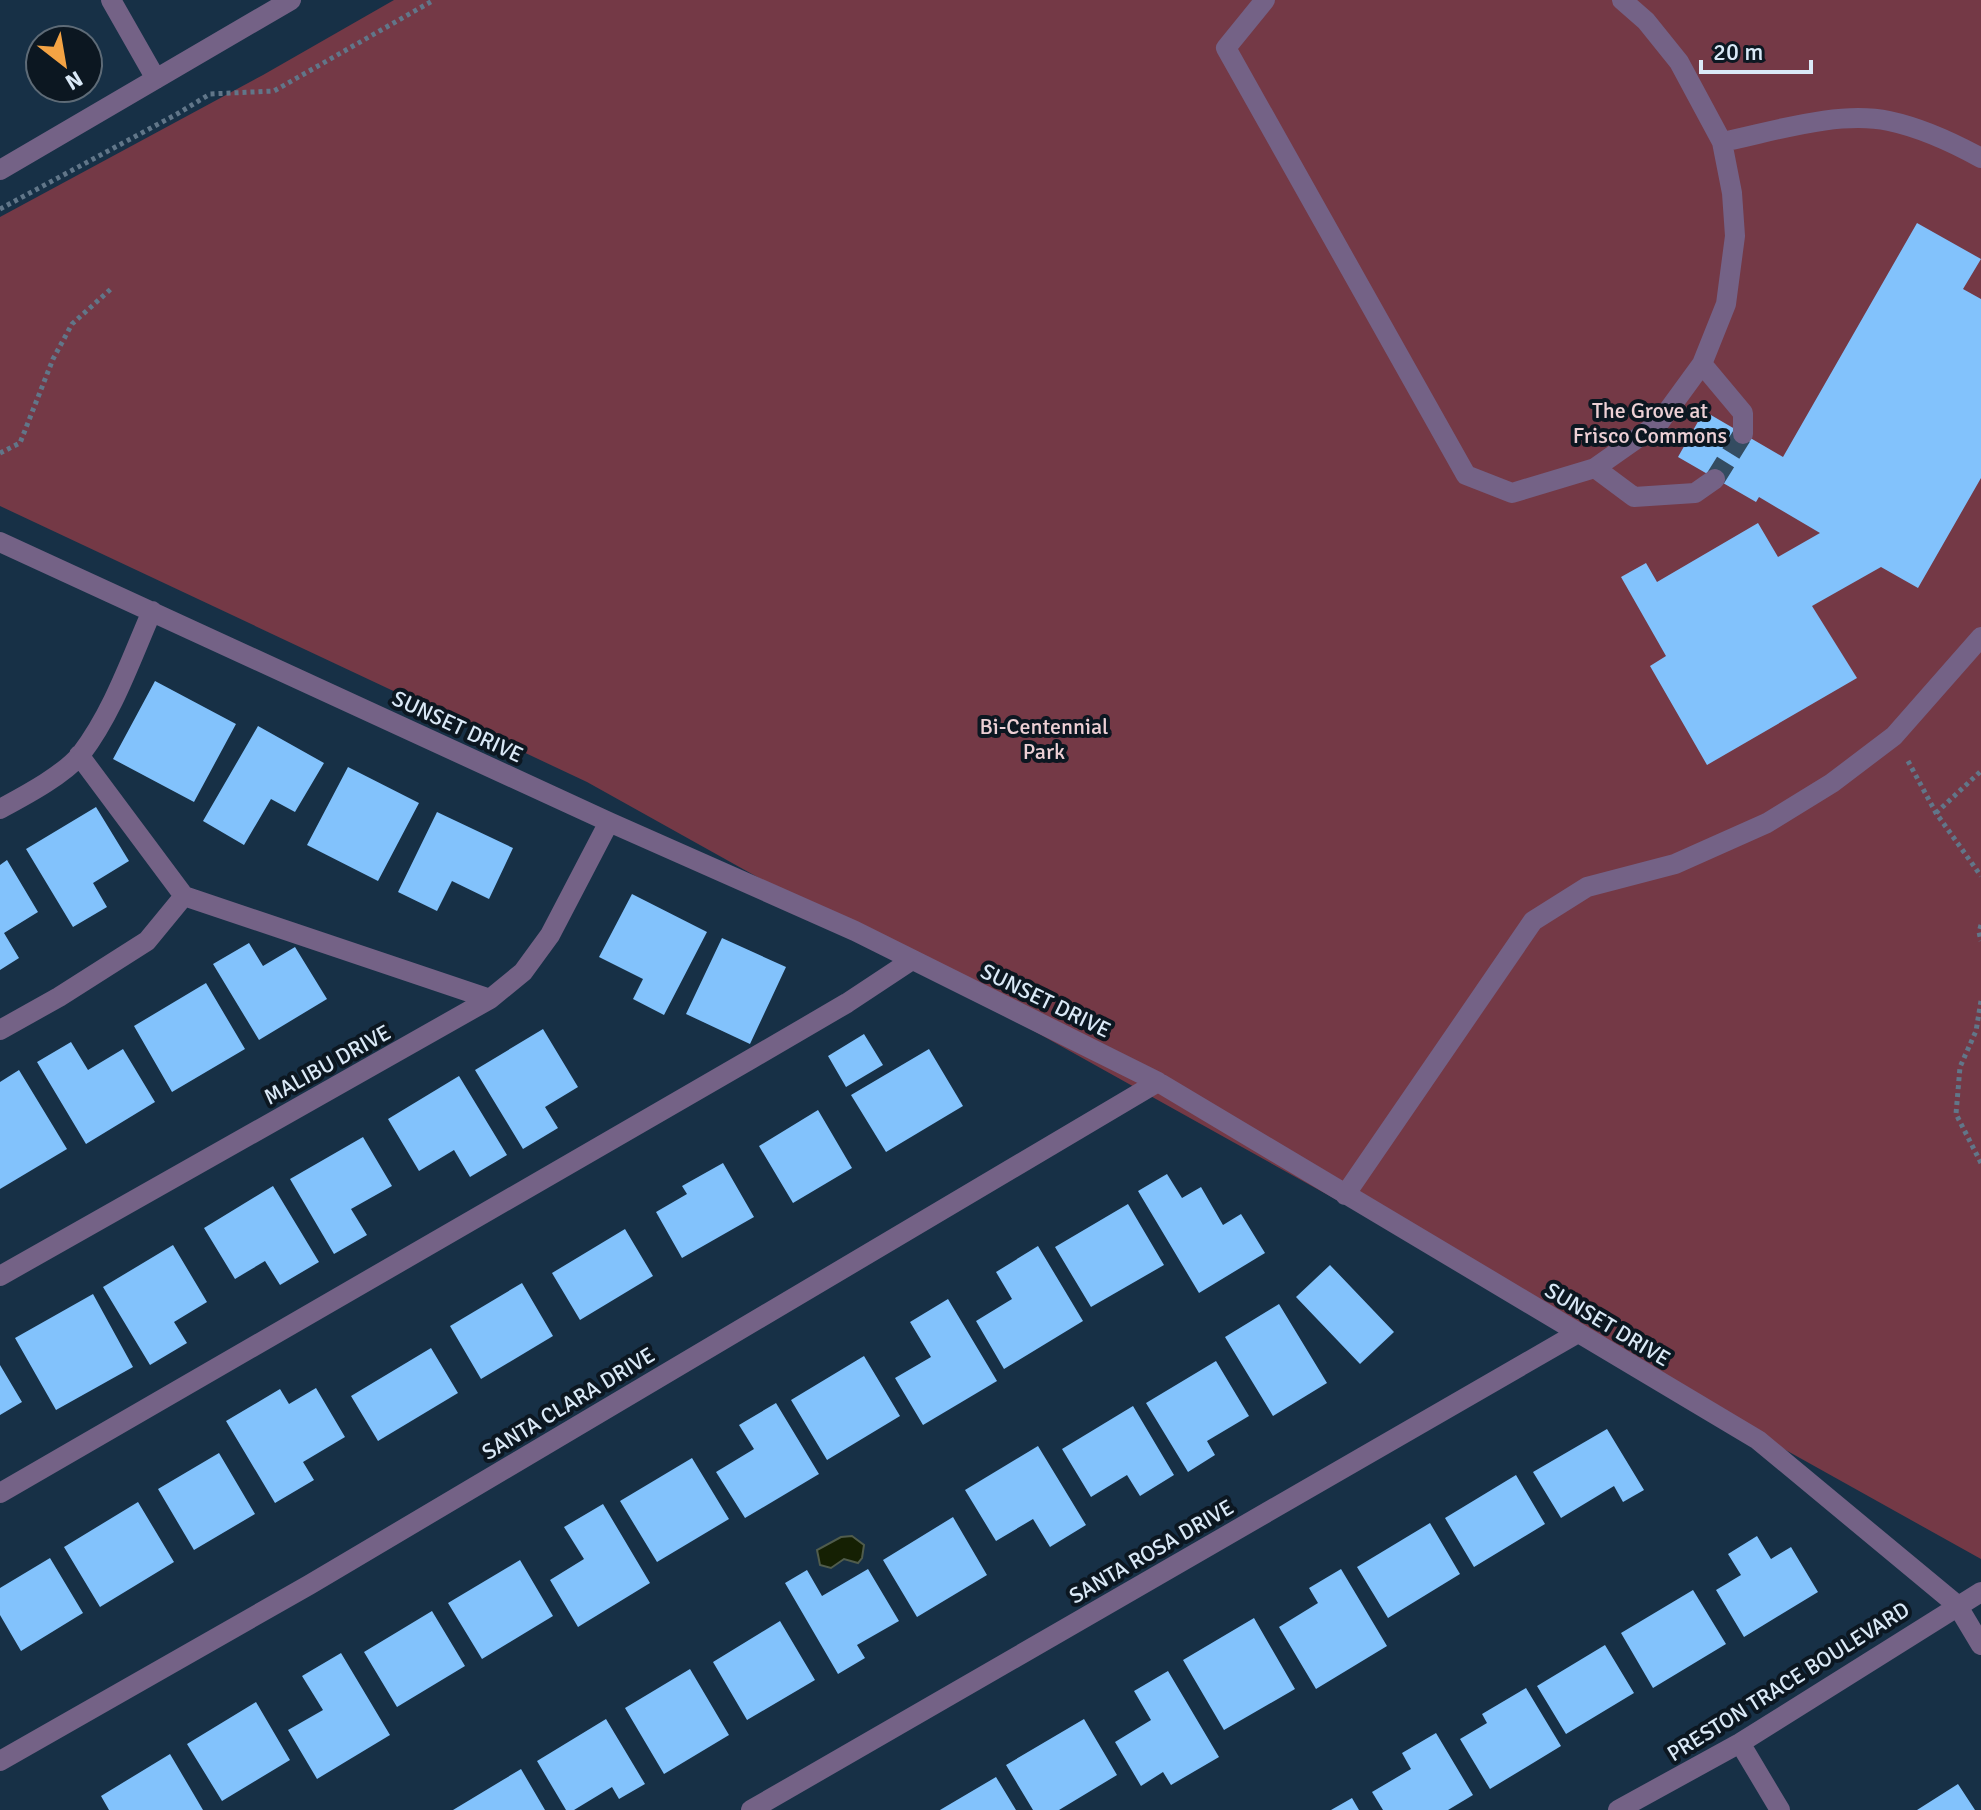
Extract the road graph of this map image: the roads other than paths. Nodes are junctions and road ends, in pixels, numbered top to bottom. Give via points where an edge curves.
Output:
1 (111, 0) edge
2 (291, 0) edge
3 (1265, 0) edge
4 (1622, 0) edge
5 (156, 79) junction
6 (1722, 142) junction
7 (1981, 158) edge
8 (0, 170) edge
9 (1702, 364) junction
10 (1743, 434) dead end
11 (1595, 468) junction
12 (1715, 479) tunnel mouth
13 (0, 542) edge
14 (152, 611) junction
15 (1981, 637) edge
16 (79, 755) junction
17 (0, 809) edge
18 (609, 822) junction
19 (184, 896) junction
20 (912, 960) junction
21 (490, 999) junction
22 (0, 1030) edge
23 (1158, 1082) junction
24 (1345, 1195) junction
25 (0, 1276) edge
26 (1576, 1334) junction
27 (0, 1493) edge
28 (1981, 1592) edge
29 (1957, 1605) junction
30 (1981, 1645) edge
31 (1740, 1743) junction
32 (0, 1761) edge
33 (751, 1810) edge
34 (1618, 1810) edge
35 (1780, 1810) edge

1 - 5 street
2 - 5 street
3 - 11 street via 1226,48 1466,475 1512,493
4 - 6 street via 1679,62
5 - 8 street
6 - 7 street via 1839,119 1886,120 1945,138
6 - 9 street via 1735,236 1726,304
9 - 10 street via 1743,413
9 - 11 street via 1659,423
11 - 12 street via 1634,497 1695,493
13 - 14 street, SUNSET DRIVE
14 - 16 street via 110,705
14 - 18 street, SUNSET DRIVE
15 - 24 street via 1894,736 1832,783 1767,823 1675,864 1587,887 1533,921
16 - 17 street via 35,790
16 - 19 street
18 - 20 street, SUNSET DRIVE
18 - 21 street, MALIBU DRIVE via 550,935 523,972
19 - 21 street
19 - 22 street via 147,941
20 - 23 street, SUNSET DRIVE
20 - 27 street via 663,1111
21 - 25 street, MALIBU DRIVE
23 - 24 street, SUNSET DRIVE
23 - 32 street, SANTA CLARA DRIVE via 309,1585
24 - 26 street, SUNSET DRIVE
26 - 29 street, SUNSET DRIVE via 1758,1440
26 - 33 street, SANTA ROSA DRIVE
28 - 29 street, PRESTON TRACE BOULEVARD
29 - 30 street, SUNSET DRIVE
29 - 31 street, PRESTON TRACE BOULEVARD
31 - 34 street, PRESTON TRACE BOULEVARD
31 - 35 street

